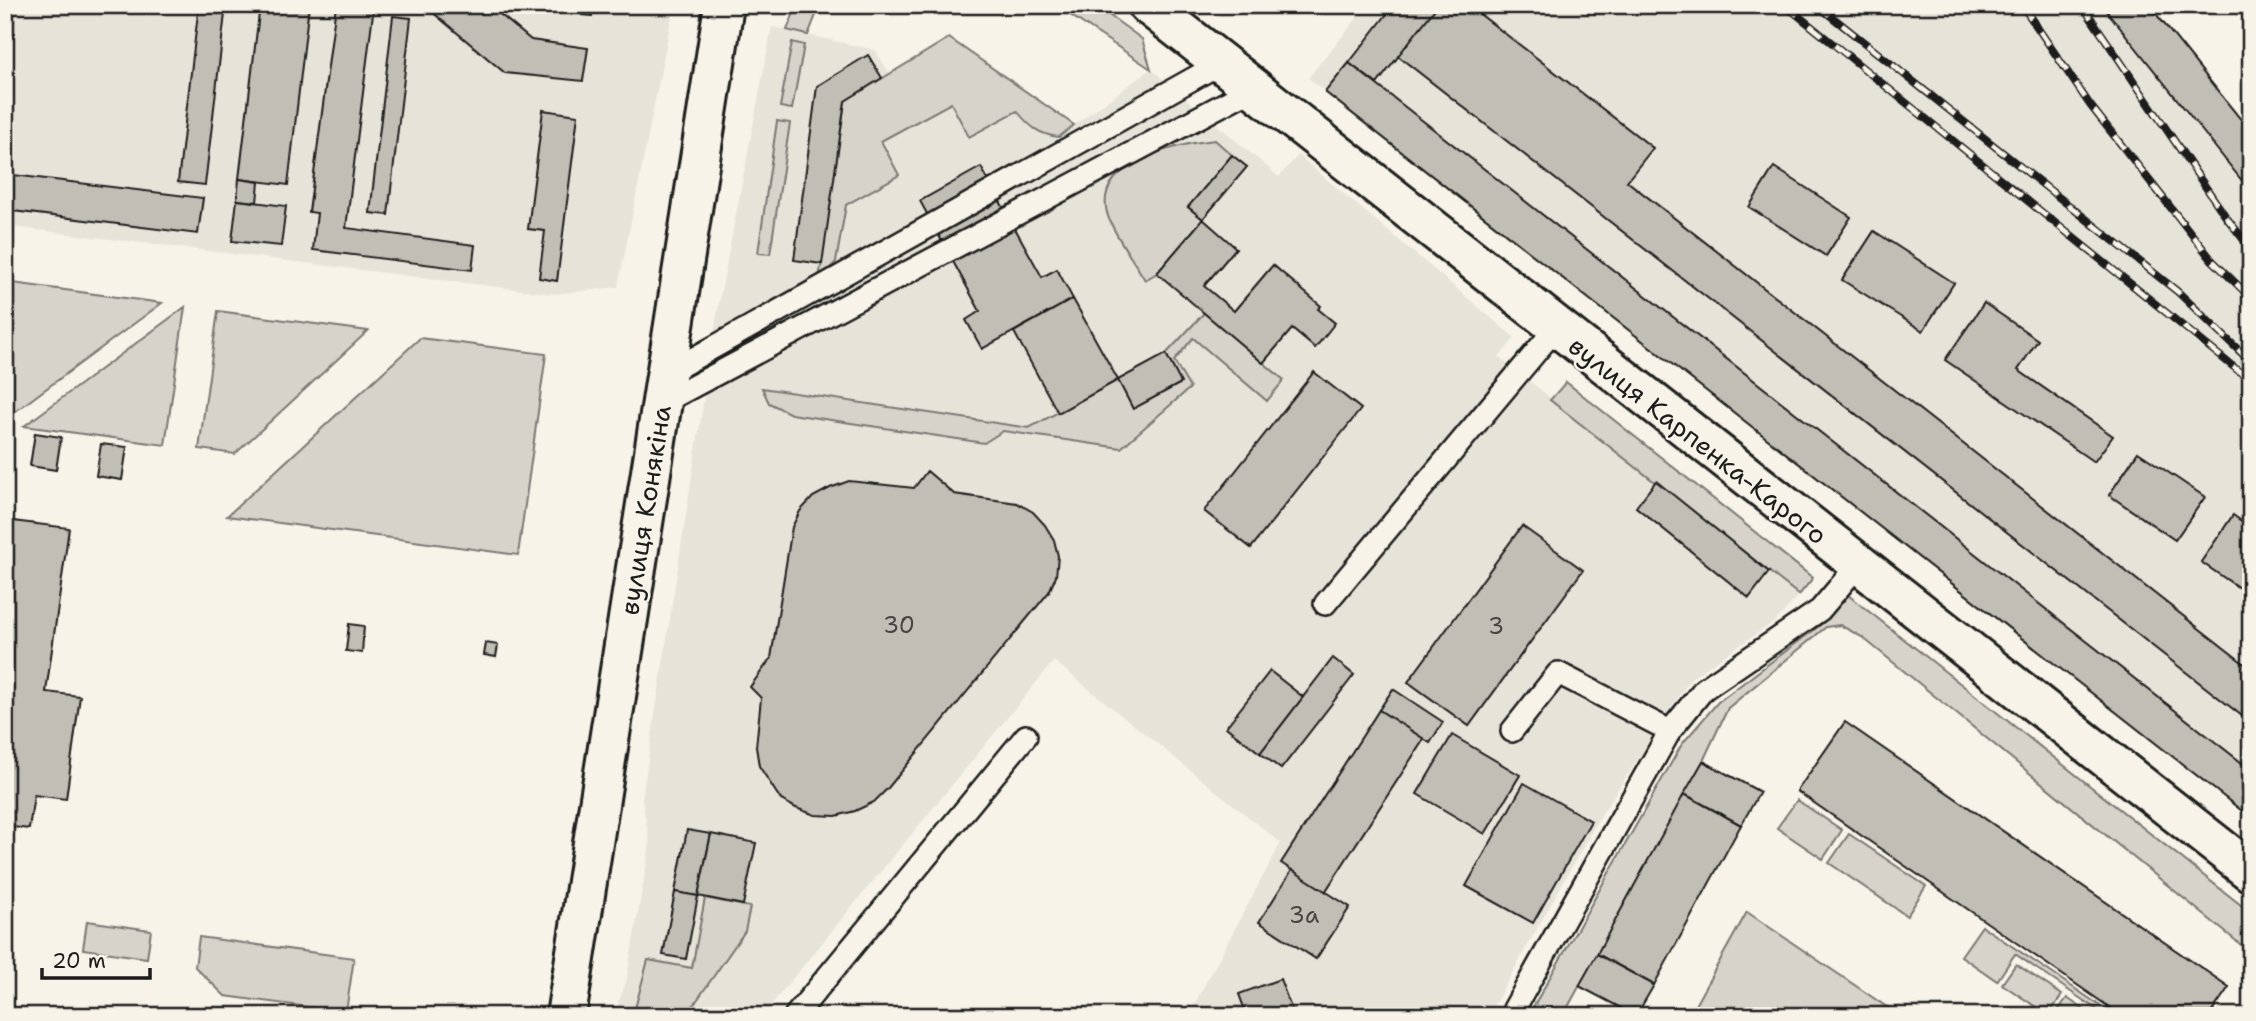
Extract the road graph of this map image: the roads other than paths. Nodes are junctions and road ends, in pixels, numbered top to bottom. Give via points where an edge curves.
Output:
1 (724, 5) edge
2 (1148, 5) edge
3 (1221, 63) junction
4 (1252, 89) junction
5 (1131, 113) junction
6 (1160, 138) junction
7 (1556, 328) junction
8 (664, 388) junction
9 (1858, 565) junction
10 (1325, 604) dead end
11 (1512, 731) dead end
12 (1670, 731) junction
13 (1026, 736) dead end
14 (2251, 872) edge
15 (566, 1016) edge
16 (795, 1016) edge
17 (1513, 1016) edge

1 - 8 main road, вулиця Конякіна
2 - 3 main road, вулиця Карпенка-Карого
3 - 4 main road, вулиця Карпенка-Карого
3 - 5 lane
4 - 6 lane
4 - 7 main road, вулиця Карпенка-Карого
5 - 6 lane
5 - 8 lane
6 - 8 lane
7 - 9 main road, вулиця Карпенка-Карого
7 - 10 lane
8 - 15 main road, вулиця Конякіна
9 - 12 lane via 1821,610 1704,689
9 - 14 main road, вулиця Карпенка-Карого
11 - 12 lane via 1558,673
12 - 17 lane
13 - 16 lane

